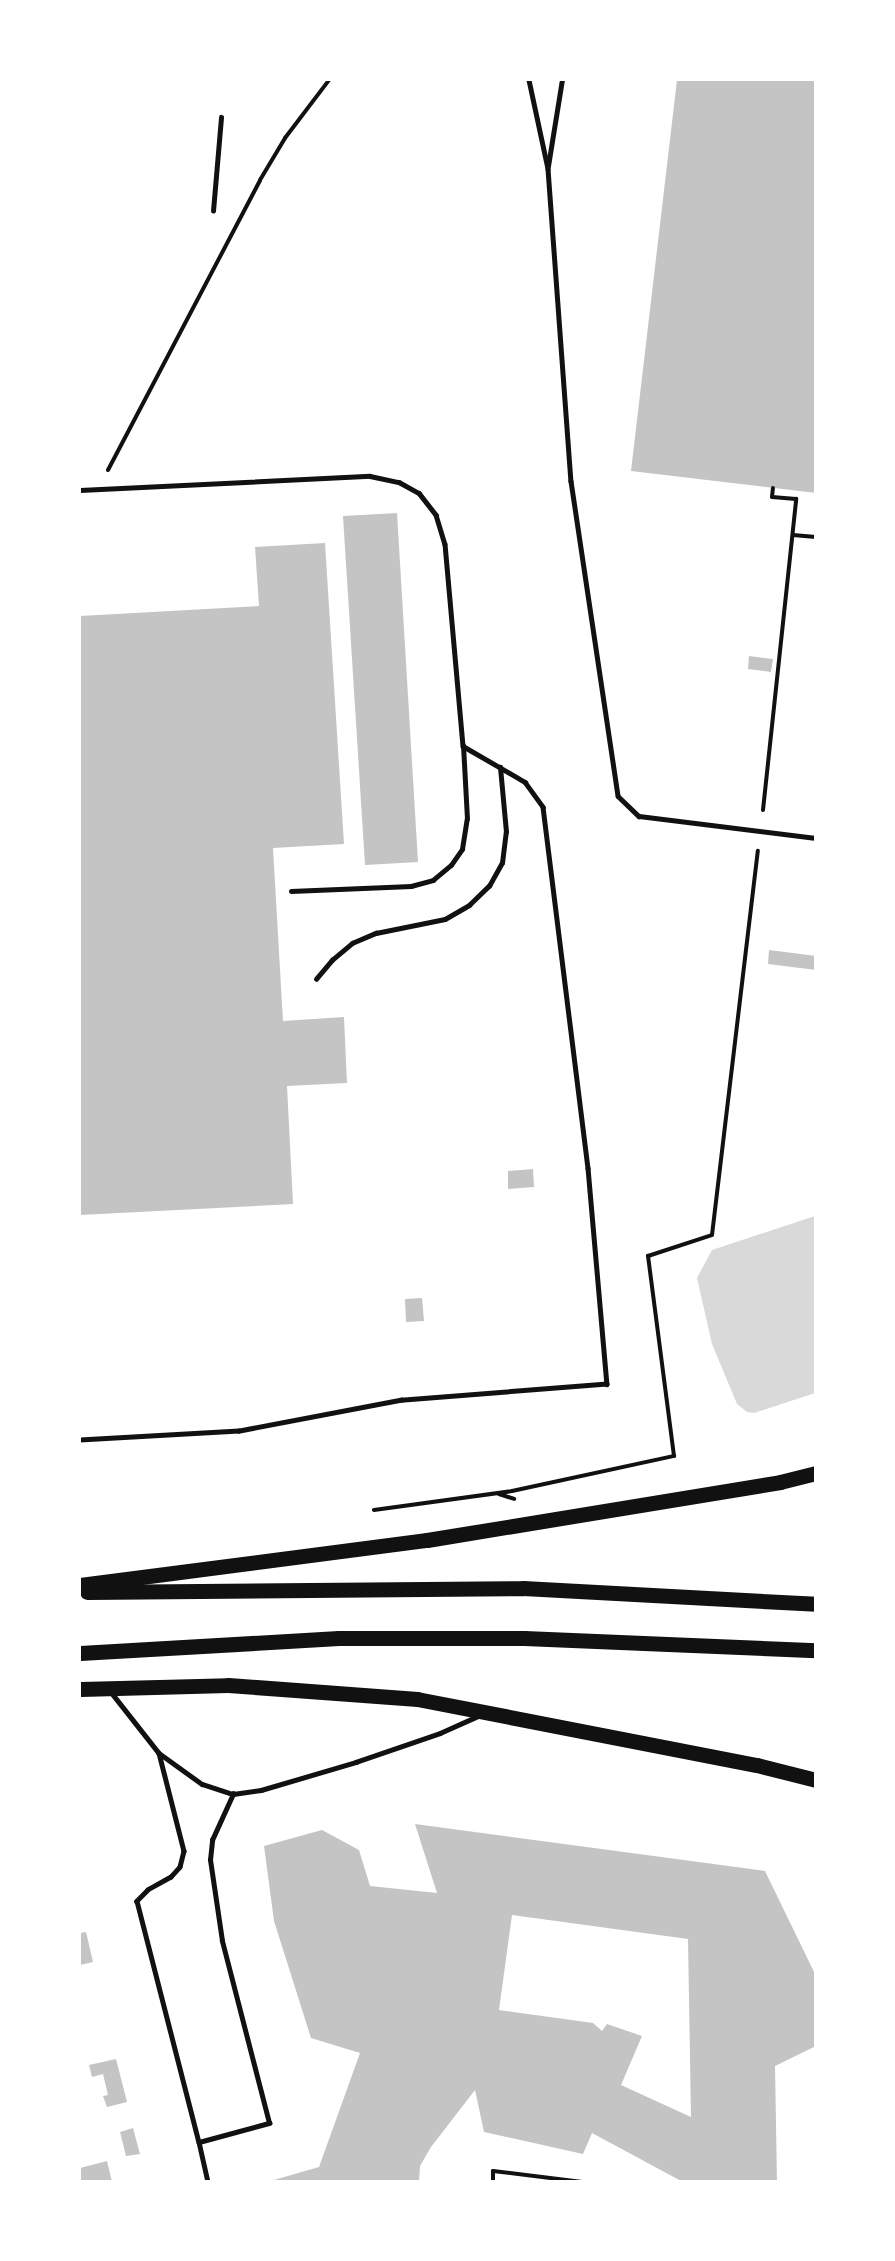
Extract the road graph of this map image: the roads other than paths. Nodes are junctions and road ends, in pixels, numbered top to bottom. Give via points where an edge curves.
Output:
1 (530, 80) edge
2 (562, 80) edge
3 (221, 117) dead end
4 (548, 169) junction
5 (213, 211) dead end
6 (80, 489) edge
7 (463, 746) junction
8 (500, 767) junction
9 (816, 838) edge
10 (291, 891) dead end
11 (316, 980) dead end
12 (80, 1440) edge
13 (816, 1473) edge
14 (80, 1585) edge
15 (80, 1592) edge
16 (816, 1604) edge
17 (816, 1650) edge
18 (80, 1653) edge
19 (108, 1688) junction
20 (80, 1689) edge
21 (486, 1712) junction
22 (159, 1753) junction
23 (816, 1780) edge
24 (233, 1794) junction
25 (199, 2142) junction
26 (208, 2181) edge

1 - 4 lane
2 - 4 lane
3 - 5 lane
4 - 9 lane via 571,480 618,796 639,816
6 - 7 lane via 370,476 399,482 419,493 436,516 445,544
7 - 8 lane
7 - 10 lane via 468,819 462,849 451,864 433,879 411,886
8 - 11 lane via 506,832 502,863 489,886 470,905 445,919 376,933 352,944
8 - 12 lane via 525,782 543,807 588,1168 607,1384 402,1400 239,1431
13 - 14 main road via 427,1540
15 - 16 main road via 523,1588
17 - 18 main road via 525,1638 339,1638
19 - 20 main road
19 - 21 main road via 228,1685 417,1699
19 - 22 lane
21 - 23 main road
21 - 24 lane via 440,1733 356,1761 261,1790
22 - 24 lane via 202,1784
22 - 25 lane via 184,1851 180,1867 171,1878 137,1901
24 - 25 lane via 212,1840 210,1860 222,1941 269,2123
25 - 26 lane

